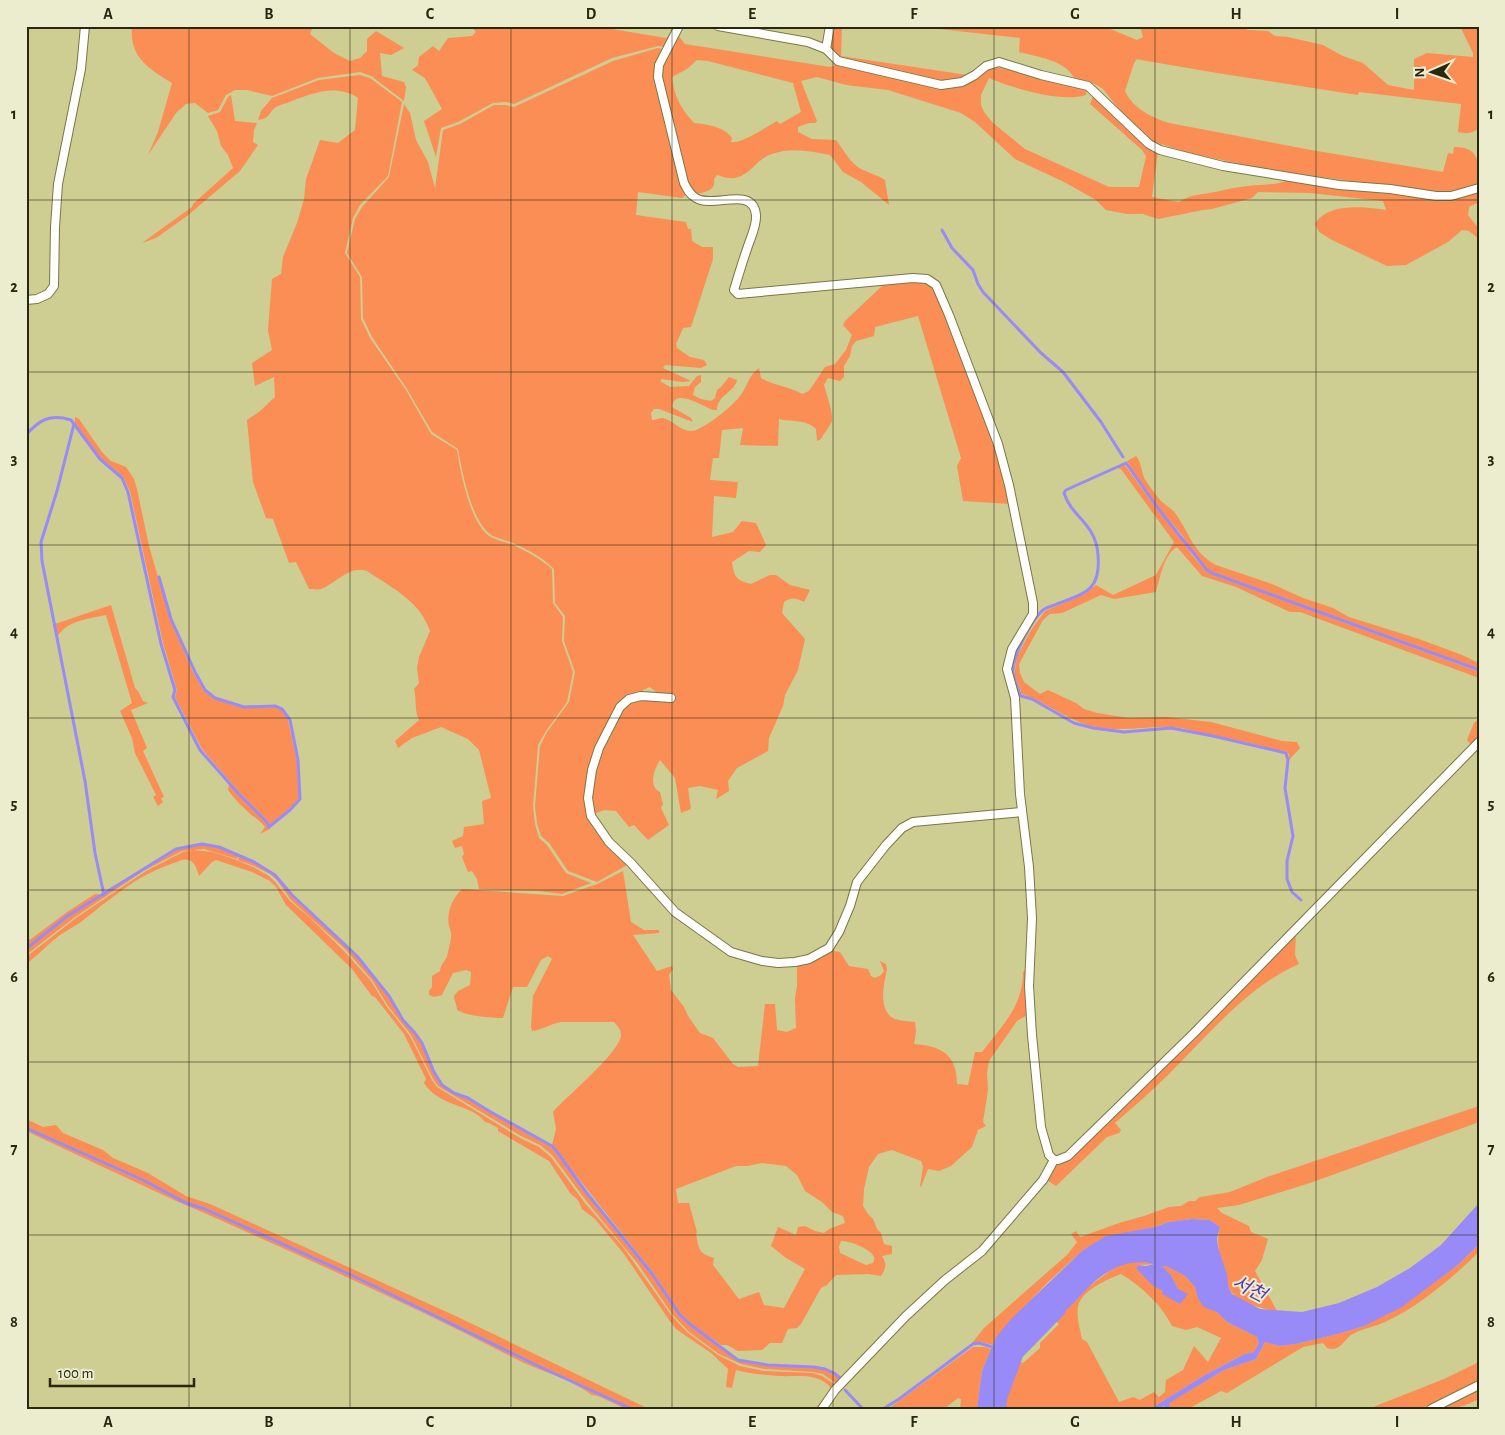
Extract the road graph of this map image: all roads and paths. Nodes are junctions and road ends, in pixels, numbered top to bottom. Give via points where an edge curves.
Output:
1 (85, 26) edge
2 (679, 26) edge
3 (718, 26) edge
4 (830, 26) edge
5 (826, 49) junction
6 (1479, 188) edge
7 (26, 300) edge
8 (671, 698) dead end
9 (1479, 742) edge
10 (1022, 812) junction
11 (1054, 1160) junction
12 (1479, 1385) edge
13 (822, 1409) edge
14 (1431, 1409) edge

1 - 7 street via 81,69 58,184 54,286 48,294
2 - 10 street via 659,65 658,77 684,183 697,200 739,198 754,207 756,216 734,290 738,294 913,278 927,278 936,284 998,444 1033,603 1033,614 1012,649 1007,669 1015,698
3 - 5 street via 808,42
4 - 5 street
5 - 6 street via 838,61 850,65 941,84 962,82 986,66 999,62 1088,86 1148,144 1223,166 1339,185 1436,196 1451,196
8 - 10 street via 641,696 629,699 620,707 599,748 592,770 588,798 591,816 609,842 676,912 731,952 778,963 809,959 829,948 850,906 857,882 902,828 913,822
9 - 11 street via 1194,1034 1068,1156
10 - 11 street via 1032,918 1029,986 1032,1034 1042,1126 1049,1155
11 - 13 street via 1043,1180 982,1251 906,1316 835,1390
12 - 14 street

